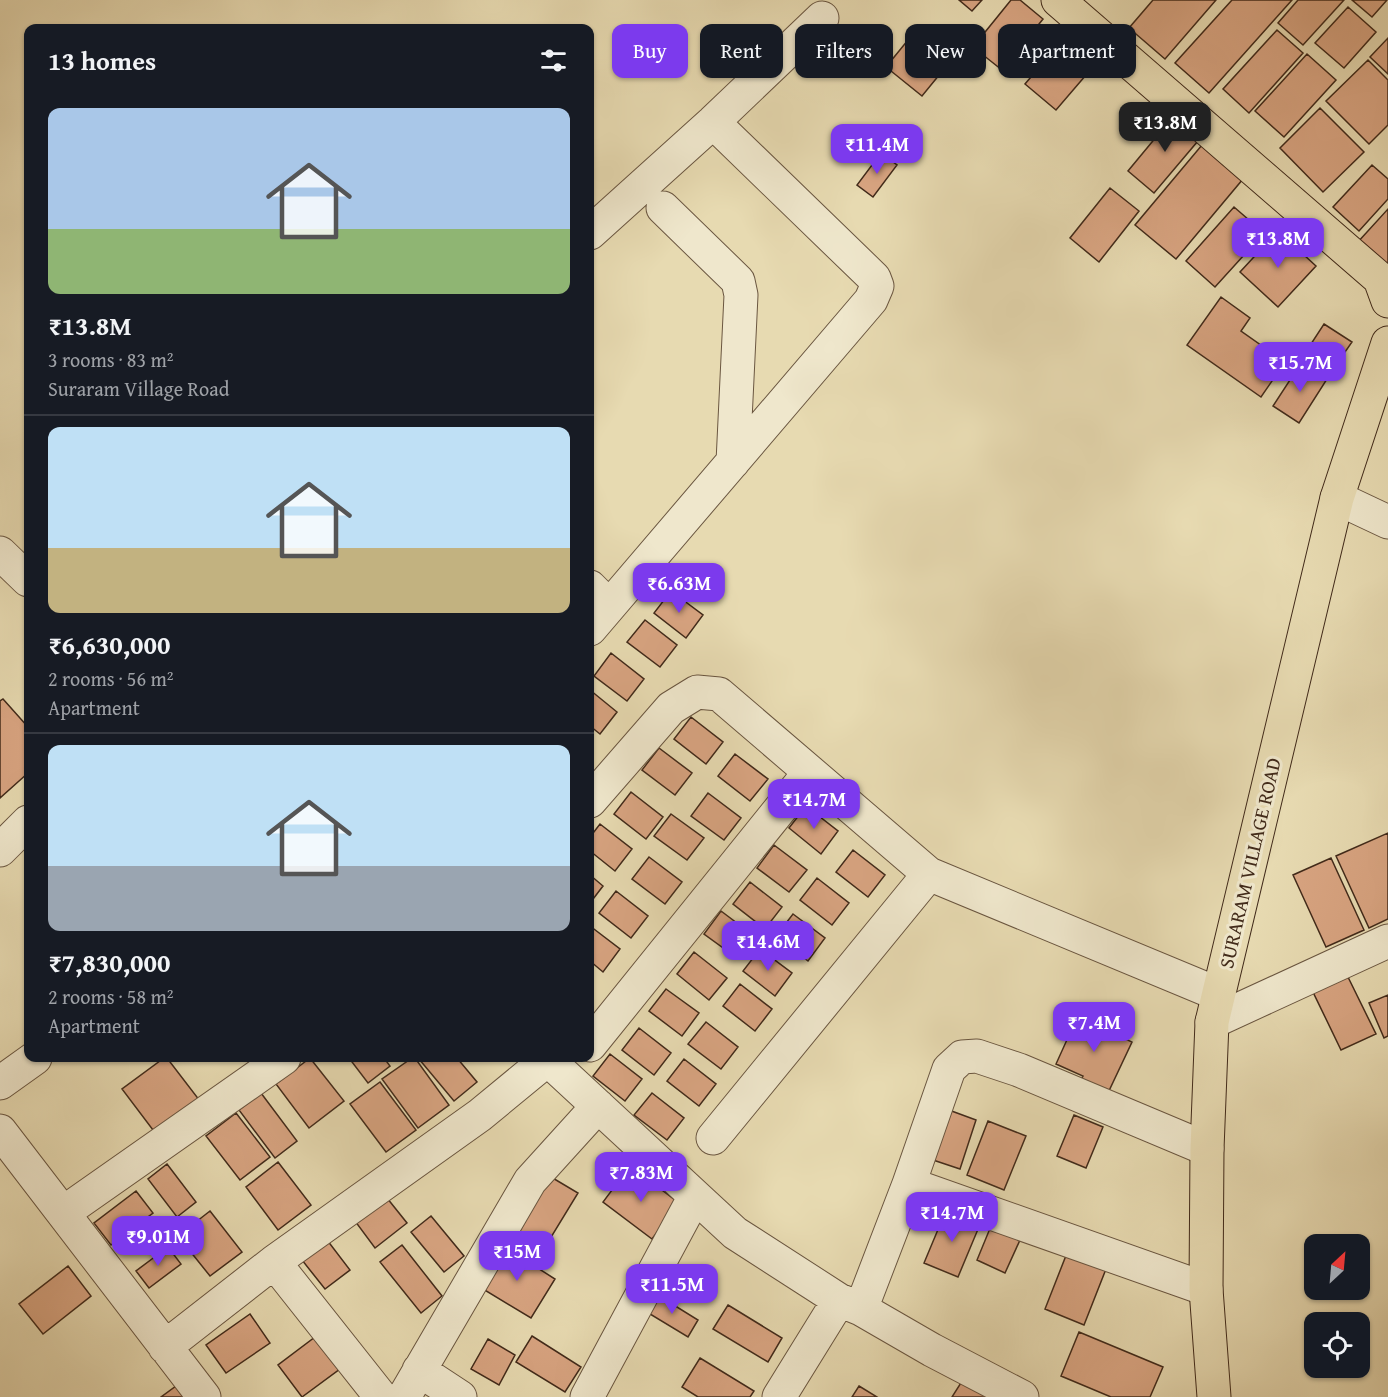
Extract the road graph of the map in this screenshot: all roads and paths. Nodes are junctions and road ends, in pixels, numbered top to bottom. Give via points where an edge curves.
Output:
1 (1058, 0) edge
2 (822, 18) dead end
3 (713, 122) junction
4 (663, 208) dead end
5 (594, 229) edge
6 (1388, 301) edge
7 (1388, 343) edge
8 (733, 462) junction
9 (1336, 498) junction
10 (1388, 522) edge
11 (0, 553) edge
12 (24, 576) edge
13 (596, 608) edge
14 (810, 772) junction
15 (594, 796) edge
16 (24, 826) edge
17 (0, 850) edge
18 (929, 874) junction
19 (1388, 941) edge
20 (1215, 1008) junction
21 (594, 1040) edge
22 (29, 1062) edge
23 (278, 1062) edge
24 (542, 1062) edge
25 (551, 1062) edge
26 (0, 1083) edge
27 (598, 1106) junction
28 (0, 1131) edge
29 (713, 1138) dead end
30 (1207, 1149) junction
31 (909, 1184) junction
32 (695, 1196) junction
33 (63, 1212) junction
34 (274, 1262) junction
35 (1206, 1289) junction
36 (850, 1304) junction
37 (165, 1347) junction
38 (412, 1384) edge
39 (204, 1397) edge
40 (381, 1397) edge
41 (460, 1397) edge
42 (587, 1397) edge
43 (779, 1397) edge
44 (1022, 1397) edge
45 (1214, 1397) edge

1 - 6 main road via 1380,279
2 - 3 street
3 - 5 street
3 - 8 street via 874,278 877,286 871,300
4 - 8 street via 738,281 741,295
7 - 9 main road, SURARAM VILLAGE ROAD
8 - 13 street
9 - 10 street
9 - 20 main road, SURARAM VILLAGE ROAD
11 - 12 street
14 - 15 street via 719,694 697,692 671,708
14 - 18 street
14 - 21 street
16 - 17 street
18 - 20 street
18 - 29 street
19 - 20 street
20 - 30 main road, SURARAM VILLAGE ROAD
22 - 26 street
23 - 33 street
24 - 34 street via 480,1114
25 - 27 street
27 - 32 street
27 - 38 street via 530,1181
28 - 33 street
30 - 31 street via 1019,1070 977,1056 962,1057 949,1068
30 - 35 main road, SURARAM VILLAGE ROAD
31 - 35 street
31 - 36 street
32 - 36 street via 735,1233
32 - 42 street
33 - 37 street
34 - 37 street
34 - 40 street
35 - 45 main road, SURARAM VILLAGE ROAD
36 - 43 street
36 - 44 street
37 - 39 street
38 - 41 street

